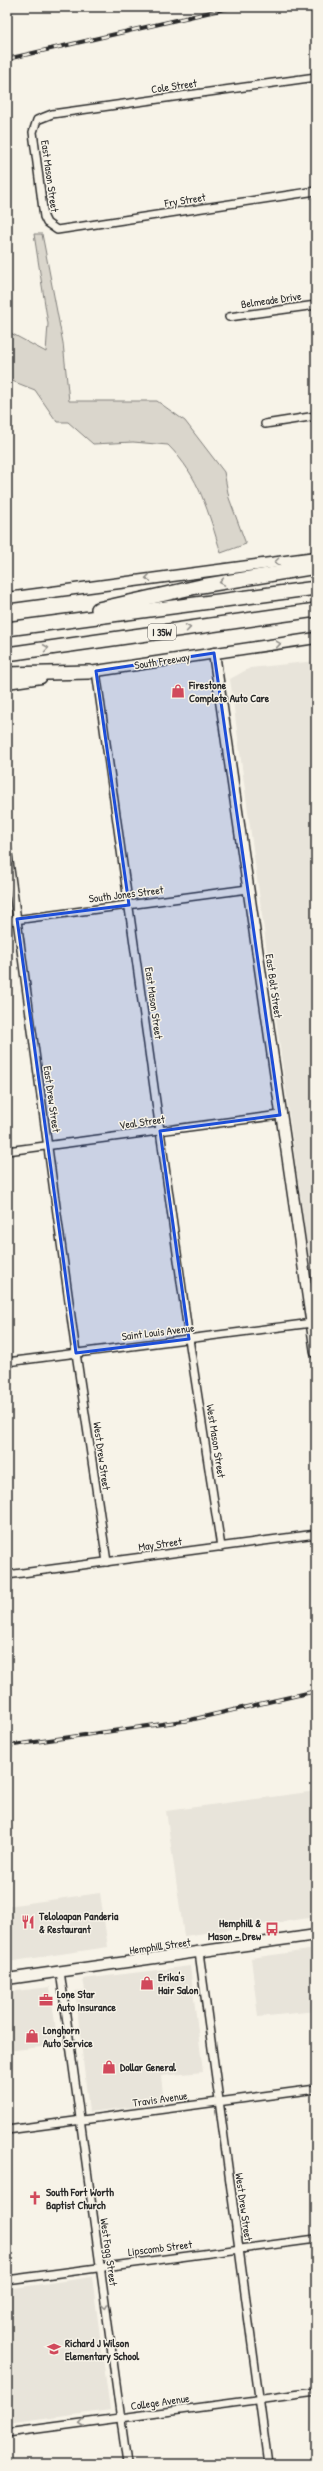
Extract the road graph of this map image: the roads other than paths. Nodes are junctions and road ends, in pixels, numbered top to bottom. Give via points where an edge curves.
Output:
1 (316, 77) edge
2 (37, 120) joint
3 (316, 191) edge
4 (57, 230) joint
5 (316, 305) edge
6 (230, 317) dead end
7 (316, 416) edge
8 (265, 424) dead end
9 (316, 557) edge
10 (316, 567) edge
11 (316, 588) edge
12 (7, 598) edge
13 (316, 610) edge
14 (13, 628) edge
15 (316, 638) edge
16 (214, 653) junction
17 (7, 654) edge
18 (93, 671) junction
19 (7, 674) edge
20 (7, 683) edge
21 (7, 847) edge
22 (248, 889) junction
23 (129, 905) junction
24 (17, 920) junction
25 (7, 921) edge
26 (280, 1115) junction
27 (160, 1131) junction
28 (47, 1146) junction
29 (7, 1151) edge
30 (312, 1323) junction
31 (189, 1339) junction
32 (76, 1353) junction
33 (316, 1353) edge
34 (7, 1362) edge
35 (316, 1534) edge
36 (221, 1547) junction
37 (106, 1562) junction
38 (7, 1575) edge
39 (316, 1936) edge
40 (199, 1952) junction
41 (60, 1971) junction
42 (7, 1979) edge
43 (316, 2089) edge
44 (219, 2102) junction
45 (80, 2120) junction
46 (7, 2130) edge
47 (316, 2239) edge
48 (239, 2249) junction
49 (100, 2267) junction
50 (7, 2280) edge
51 (316, 2392) edge
52 (259, 2400) junction
53 (121, 2418) junction
54 (7, 2434) edge
55 (127, 2464) edge
56 (268, 2464) edge

1 - 2 street, Cole Street via 52,114
2 - 4 street, East Mason Street via 33,132 44,217 47,223
3 - 4 street, Fry Street
5 - 6 street, Belmeade Drive
7 - 8 street
9 -> 12 main road
10 -> 14 highway via 201,586
11 - 14 highway, I 35W
17 -> 13 highway, I 35W
16 -> 15 main road, South Freeway
16 - 18 main road, South Freeway
16 - 22 main road, East Bolt Street
18 - 19 highway
18 - 20 main road, South Freeway
18 - 23 street, East Mason Street
21 - 24 street, East Drew Street
22 - 23 street, South Jones Street
22 - 26 main road, East Bolt Street
23 - 24 street, South Jones Street
23 - 27 street, East Mason Street
24 - 25 street, South Jones Street
24 - 28 street, East Drew Street
26 - 27 street, Veal Street
26 - 30 main road, East Bolt Street
27 - 28 street, Veal Street
27 - 31 street, East Mason Street
28 - 29 street, Veal Street
28 - 32 street, East Drew Street
30 - 31 street, Saint Louis Avenue
30 - 33 main road, East Bolt Street
31 - 32 street, Saint Louis Avenue
31 - 36 street, West Mason Street
32 - 34 street, Saint Louis Avenue
32 - 37 street, West Drew Street
35 - 36 street, May Street
36 - 37 street, May Street
37 - 38 street, May Street
39 - 40 main road, Hemphill Street
40 - 41 main road, Hemphill Street
40 - 44 street, West Drew Street
41 - 42 main road, Hemphill Street
41 - 45 street, West Fogg Street
43 - 44 street, Travis Avenue
44 - 45 street, Travis Avenue
44 - 48 street, West Drew Street
45 - 46 street, Travis Avenue
45 - 49 street, West Fogg Street
47 - 48 street, Lipscomb Street
48 - 49 street, Lipscomb Street
48 - 52 street, West Drew Street
49 - 50 street, Lipscomb Street
49 -> 53 street, West Fogg Street
51 - 52 street, College Avenue
52 - 53 street, College Avenue
52 - 56 street, West Drew Street
53 -> 54 street, College Avenue
53 - 55 street, West Fogg Street

